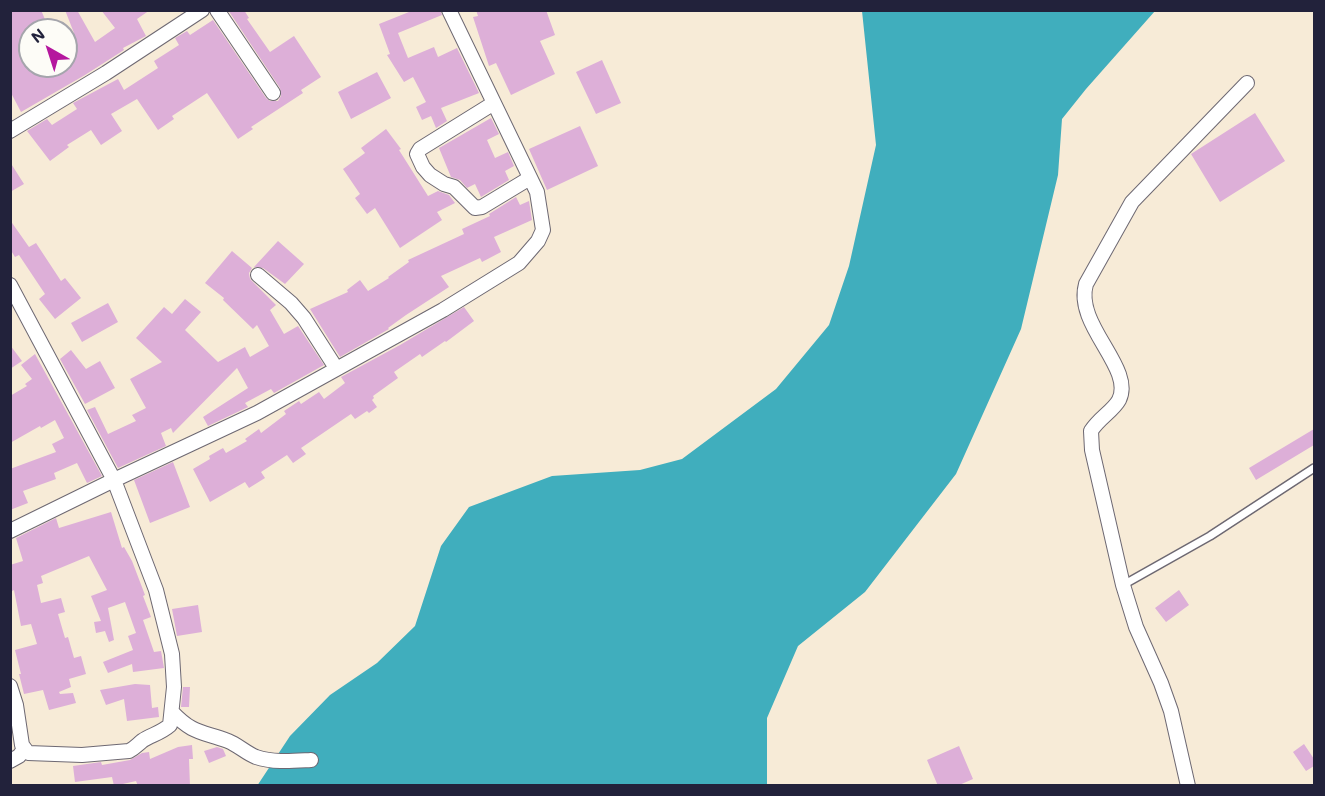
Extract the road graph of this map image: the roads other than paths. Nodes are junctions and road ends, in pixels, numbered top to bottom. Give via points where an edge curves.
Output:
1 (202, 10) edge
2 (217, 10) edge
3 (449, 10) edge
4 (1247, 84) dead end
5 (273, 93) dead end
6 (494, 103) junction
7 (10, 130) edge
8 (530, 178) junction
9 (258, 275) dead end
10 (10, 285) edge
11 (336, 368) junction
12 (1314, 468) edge
13 (114, 480) junction
14 (10, 531) edge
15 (1123, 585) junction
16 (10, 686) edge
17 (172, 712) junction
18 (24, 749) junction
19 (10, 760) edge
20 (311, 760) dead end
21 (1188, 786) edge

1 - 7 street
2 - 5 street
3 - 6 street
4 - 15 street via 1132,202 1083,295 1089,319 1122,381 1119,400 1096,423 1091,437
6 - 8 street
6 - 8 street via 420,149 417,154 423,167 454,187 475,208
8 - 11 street via 537,192 543,230 526,257 443,310
9 - 11 street via 304,318
10 - 13 street
11 - 13 street via 257,413
12 - 15 lane via 1210,536
13 - 14 street
13 - 17 street via 164,616 172,654
15 - 21 street via 1171,711
16 - 18 street
17 - 18 street via 170,725 129,751 82,755 28,753
17 - 20 street via 198,733 230,742 255,757
18 - 19 street

